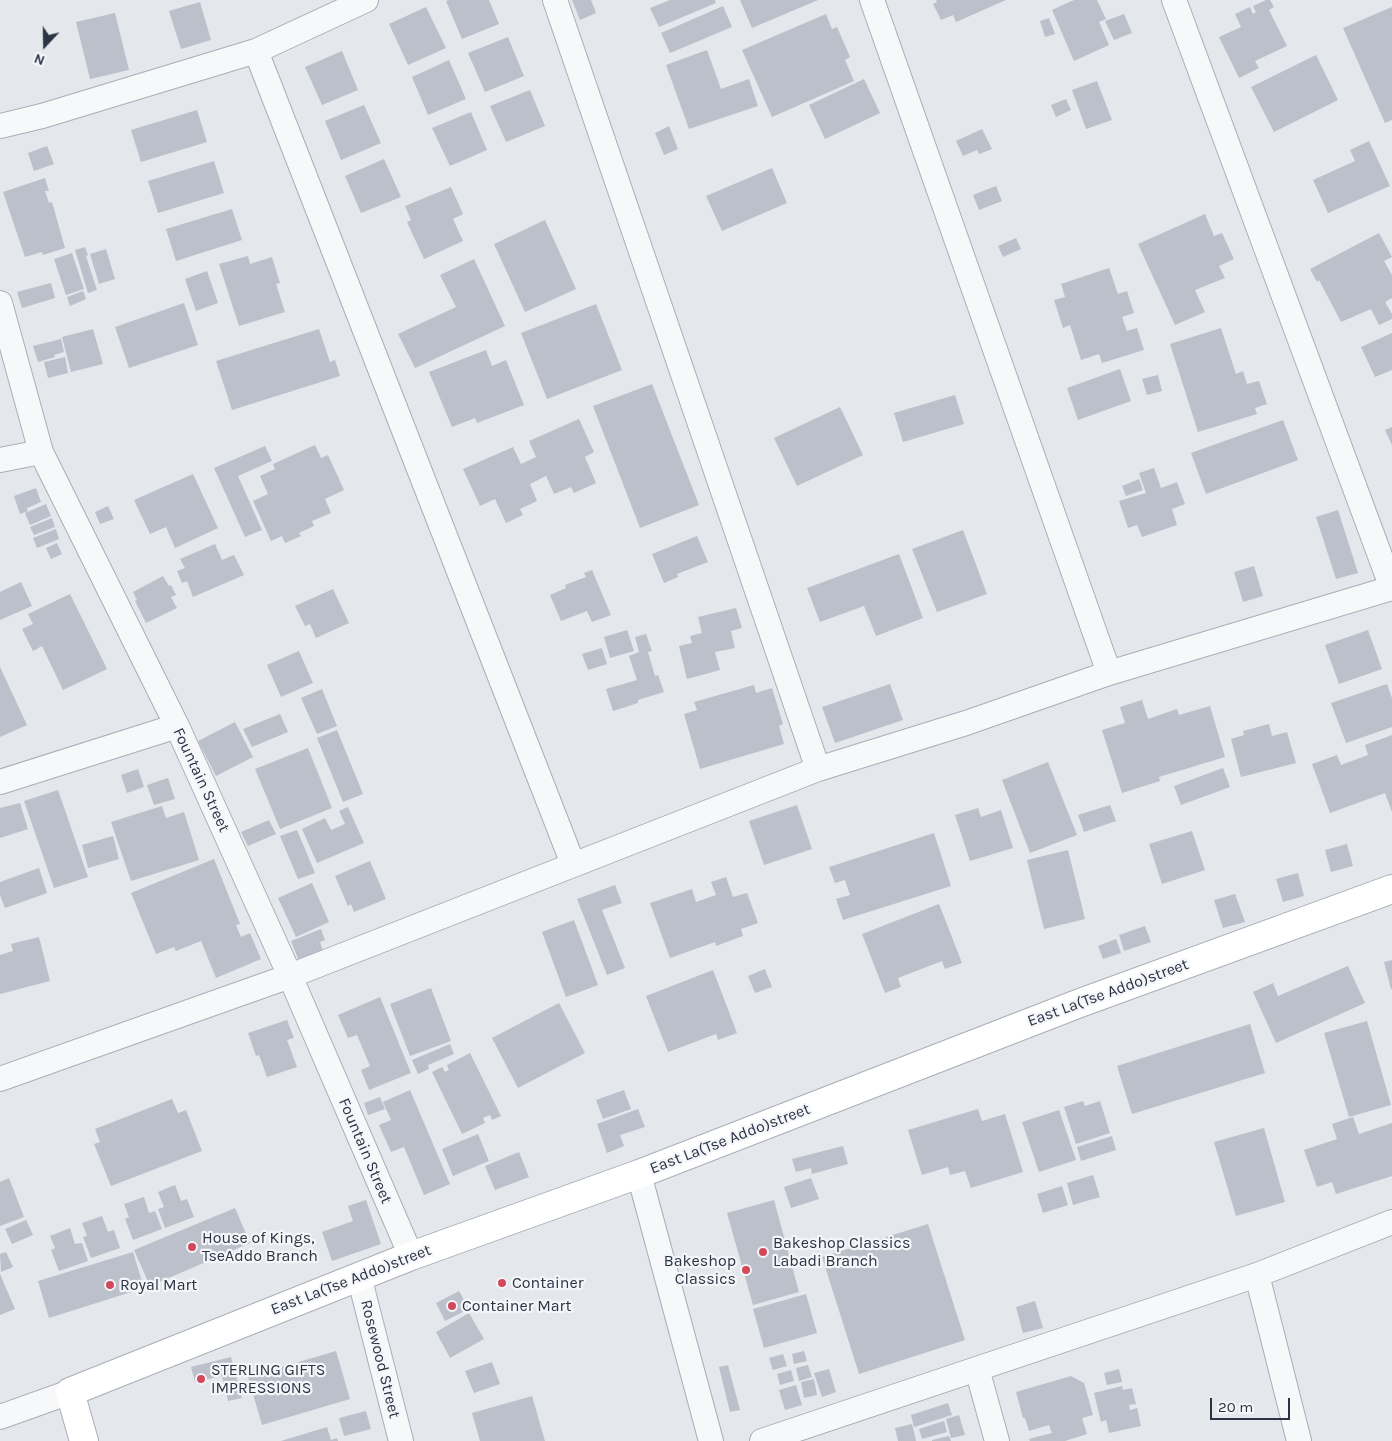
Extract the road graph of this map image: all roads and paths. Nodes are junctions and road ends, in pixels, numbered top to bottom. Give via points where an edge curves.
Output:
1 (366, 0) edge
2 (555, 0) edge
3 (872, 0) edge
4 (1174, 0) edge
5 (256, 51) junction
6 (0, 126) edge
7 (0, 303) edge
8 (41, 452) junction
9 (0, 460) edge
10 (1392, 588) edge
11 (1109, 672) junction
12 (177, 726) junction
13 (818, 769) junction
14 (0, 782) edge
15 (573, 864) junction
16 (1392, 889) edge
17 (290, 976) junction
18 (0, 1079) edge
19 (639, 1174) junction
20 (1392, 1222) edge
21 (411, 1256) junction
22 (1257, 1275) junction
23 (359, 1276) junction
24 (977, 1369) junction
25 (70, 1392) junction
26 (0, 1418) edge
27 (84, 1441) edge
28 (401, 1441) edge
29 (711, 1441) edge
30 (762, 1441) edge
31 (997, 1441) edge
32 (1299, 1441) edge

1 - 5 street
2 - 13 street
3 - 11 street
4 - 10 street
5 - 6 street
5 - 15 street
7 - 8 street, Fountain Street
8 - 9 street
8 - 12 street, Fountain Street
10 - 11 street
11 - 13 street via 966,723
12 - 14 street
12 - 17 street, Fountain Street
13 - 15 street
15 - 17 street
16 - 19 street, East La(Tse Addo)street via 1080,1003
17 - 18 street
17 - 21 street, Fountain Street
19 - 21 street, East La(Tse Addo)street
19 - 29 street
20 - 22 street
21 - 23 street, East La(Tse Addo)street
22 - 24 street
22 - 32 street
23 - 25 street, East La(Tse Addo)street
23 - 28 street, Rosewood Street
24 - 30 street
24 - 31 street
25 - 26 street
25 - 27 street

